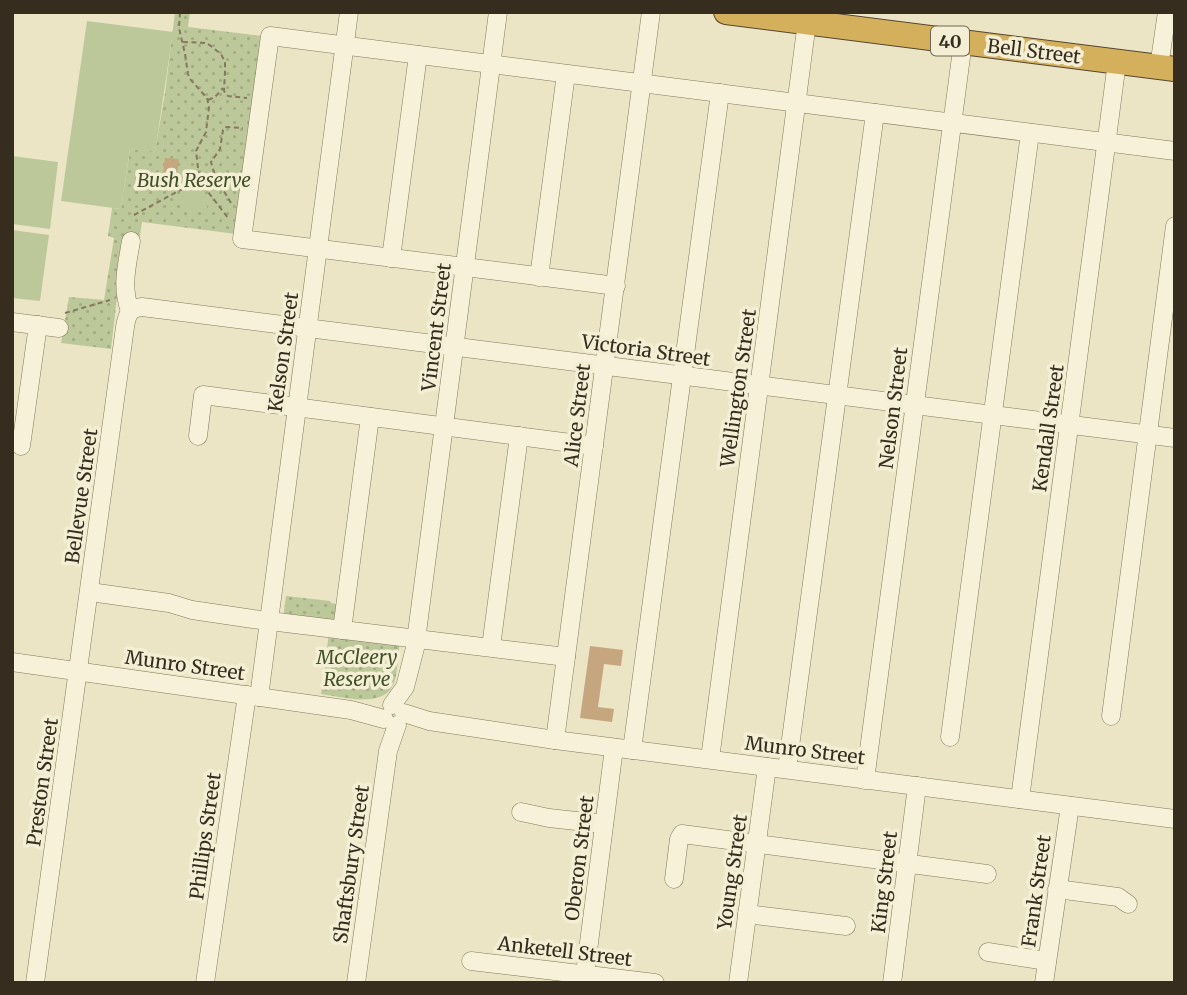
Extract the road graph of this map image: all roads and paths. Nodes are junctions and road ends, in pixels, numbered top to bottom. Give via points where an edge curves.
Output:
1 (180, 12) edge
2 (349, 12) edge
3 (498, 12) edge
4 (651, 12) edge
5 (726, 12) edge
6 (1167, 12) edge
7 (807, 22) junction
8 (183, 42) junction
9 (962, 42) junction
10 (345, 47) junction
11 (418, 55) junction
12 (1117, 62) junction
13 (491, 65) junction
14 (1167, 68) edge
15 (566, 74) junction
16 (642, 84) junction
17 (223, 88) junction
18 (720, 93) junction
19 (207, 100) junction
20 (249, 100) dead end
21 (797, 103) junction
22 (875, 113) junction
23 (952, 123) junction
24 (246, 126) dead end
25 (1030, 133) junction
26 (1107, 143) junction
27 (1175, 151) edge
28 (200, 177) junction
29 (134, 215) dead end
30 (1175, 226) edge
31 (244, 230) junction
32 (131, 241) dead end
33 (318, 249) junction
34 (391, 258) junction
35 (465, 267) junction
36 (540, 277) junction
37 (615, 286) junction
38 (125, 291) junction
39 (128, 319) junction
40 (60, 320) joint
41 (12, 322) edge
42 (38, 325) junction
43 (307, 328) junction
44 (454, 347) junction
45 (604, 365) junction
46 (682, 376) junction
47 (759, 386) junction
48 (837, 396) junction
49 (915, 405) junction
50 (297, 407) junction
51 (992, 416) junction
52 (370, 417) junction
53 (1070, 425) junction
54 (444, 426) junction
55 (1147, 435) junction
56 (198, 436) dead end
57 (519, 436) junction
58 (1175, 438) edge
59 (21, 446) dead end
60 (594, 446) junction
61 (90, 592) junction
62 (269, 620) junction
63 (342, 630) junction
64 (415, 644) junction
65 (491, 648) junction
66 (566, 657) junction
67 (12, 662) edge
68 (79, 671) junction
69 (253, 696) junction
70 (394, 716) junction
71 (1111, 716) dead end
72 (950, 737) dead end
73 (555, 740) junction
74 (623, 749) junction
75 (710, 759) junction
76 (767, 767) junction
77 (787, 769) junction
78 (865, 779) junction
79 (917, 786) junction
80 (1020, 799) junction
81 (1070, 806) junction
82 (521, 812) dead end
83 (1175, 819) edge
84 (604, 824) junction
85 (757, 844) junction
86 (907, 863) junction
87 (987, 874) dead end
88 (674, 879) dead end
89 (1057, 889) junction
90 (1128, 904) dead end
91 (747, 914) junction
92 (846, 926) dead end
93 (988, 952) dead end
94 (471, 961) dead end
95 (1047, 961) junction
96 (505, 974) edge
97 (585, 974) junction
98 (35, 983) edge
99 (205, 983) edge
100 (356, 983) edge
101 (655, 983) edge
102 (738, 983) edge
103 (892, 983) edge
104 (1044, 983) edge

1 - 8 path
2 - 10 street, Kelson Street
3 - 13 street, Vincent Street
4 - 16 street, Alice Street
5 - 7 highway, Bell Street / 40
6 - 14 street
7 - 9 highway, Bell Street / 40
7 - 21 street, Wellington Street
8 - 17 path via 207,43 221,54 225,62
8 - 19 path via 190,79
9 - 12 highway, Bell Street / 40
9 - 23 street, Nelson Street
10 - 11 street
10 - 31 street via 270,36
10 - 33 street, Kelson Street
11 - 13 street
11 - 34 street
12 - 14 highway, Bell Street / 40
12 - 26 street, Kendall Street
13 - 15 street
13 - 35 street, Vincent Street
15 - 16 street
15 - 36 street
16 - 18 street
16 - 37 street, Alice Street
17 - 19 path
17 - 20 path via 228,96
18 - 21 street
18 - 46 street, Oberon Street
19 - 28 path via 208,126 196,151
21 - 22 street
21 - 47 street, Wellington Street
22 - 23 street
22 - 48 street
23 - 25 street
23 - 49 street, Nelson Street
24 - 31 path via 223,130 211,165
25 - 26 street
25 - 51 street
26 - 27 street
26 - 53 street, Kendall Street
28 - 29 path
28 - 31 path
30 - 55 street
31 - 33 street via 242,239
32 - 38 street
33 - 34 street
33 - 43 street, Kelson Street
34 - 35 street
35 - 36 street
35 - 44 street, Vincent Street
36 - 37 street
37 - 45 street, Alice Street
38 - 39 street
38 - 40 path
39 - 43 street, Victoria Street via 142,307
39 - 61 street, Bellevue Street
40 - 42 street
41 - 42 street
42 - 59 street
43 - 44 street, Victoria Street
43 - 50 street, Kelson Street
44 - 45 street, Victoria Street
44 - 54 street, Vincent Street
45 - 46 street, Victoria Street
45 - 60 street, Alice Street
46 - 47 street, Victoria Street
46 - 74 street, Oberon Street
47 - 48 street, Victoria Street
47 - 75 street, Wellington Street
48 - 49 street, Victoria Street
48 - 77 street
49 - 51 street, Victoria Street
49 - 78 street, Nelson Street
50 - 52 street
50 - 56 street via 203,395
50 - 62 street, Kelson Street
51 - 53 street, Victoria Street
51 - 72 street
52 - 54 street
52 - 63 street
53 - 55 street, Victoria Street
53 - 80 street, Kendall Street
54 - 57 street
54 - 64 street, Vincent Street
55 - 58 street, Victoria Street
55 - 71 street
57 - 60 street
57 - 65 street
60 - 66 street, Alice Street
61 - 62 street
61 - 68 street, Bellevue Street
62 - 63 street
62 - 69 street, Kelson Street
63 - 64 street
64 - 65 street
64 - 70 street, Vincent Street via 413,684
65 - 66 street
66 - 73 street, Alice Street
67 - 68 street, Munro Street
68 - 69 street, Munro Street
68 - 98 street, Preston Street
69 - 70 street, Munro Street
69 - 99 street, Phillips Street
70 - 73 street, Munro Street
70 - 100 street, Shaftsbury Street
73 - 74 street, Munro Street
74 - 75 street, Munro Street
74 - 84 street, Oberon Street
75 - 76 street, Munro Street
76 - 77 street, Munro Street
76 - 85 street, Young Street
77 - 78 street, Munro Street
78 - 79 street, Munro Street
79 - 80 street, Munro Street
79 - 86 street, King Street
80 - 81 street, Munro Street
81 - 83 street, Munro Street
81 - 89 street, Frank Street
82 - 84 street
84 - 97 street, Oberon Street
85 - 86 street via 831,857
85 - 88 street via 682,834
85 - 91 street, Young Street
86 - 87 street
86 - 103 street, King Street
89 - 90 street via 1118,897
89 - 95 street, Frank Street
91 - 92 street
91 - 102 street, Young Street
93 - 95 street
94 - 96 street, Anketell Street
95 - 104 street, Frank Street
96 - 97 street, Anketell Street
97 - 101 street, Anketell Street

